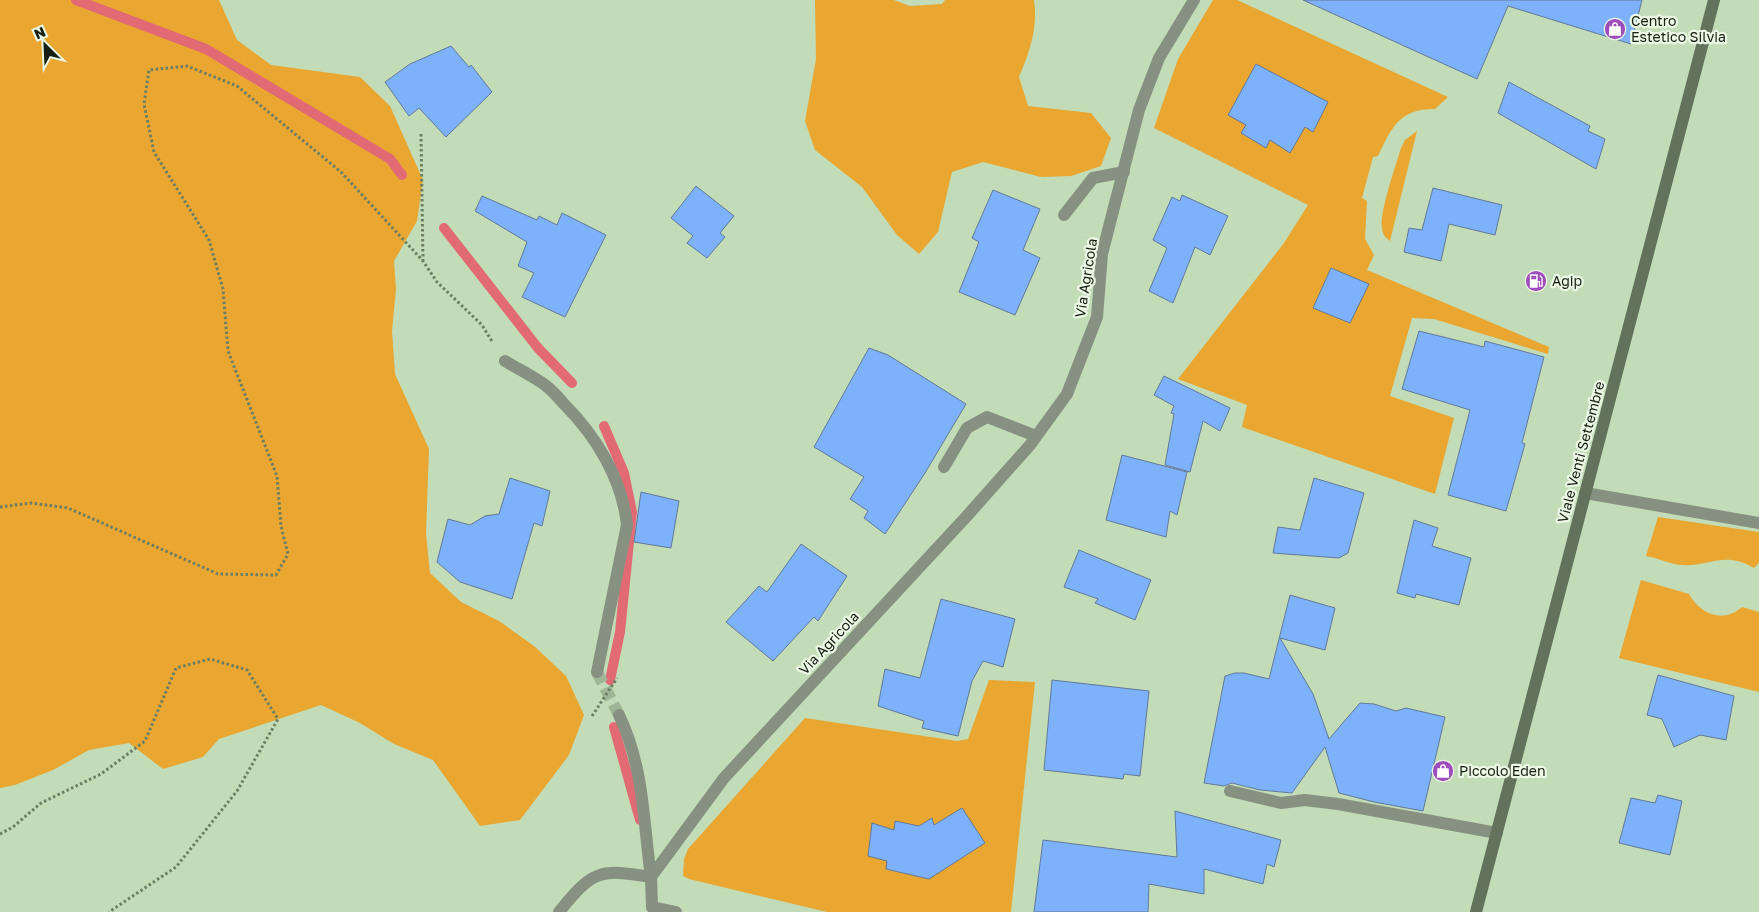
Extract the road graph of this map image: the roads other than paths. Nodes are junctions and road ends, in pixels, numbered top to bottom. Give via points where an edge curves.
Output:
1 (1194, 0) edge
2 (1714, 0) edge
3 (1124, 172) junction
4 (1064, 215) dead end
5 (505, 361) road end
6 (1036, 436) junction
7 (944, 467) dead end
8 (1586, 493) junction
9 (1759, 523) edge
10 (597, 672) tunnel mouth
11 (619, 715) tunnel mouth
12 (1230, 790) dead end
13 (1497, 833) junction
14 (651, 877) junction
15 (646, 909) edge
16 (559, 912) edge
17 (676, 912) edge
18 (1476, 912) edge

1 - 3 street, Via Agricola via 1159,58 1139,110
2 - 8 main road, Viale Venti Settembre
3 - 4 street via 1093,178
3 - 6 street, Via Agricola via 1102,254 1097,317 1066,394
5 - 10 street via 546,385 577,417 594,438 625,506 627,526
6 - 7 street via 987,417 967,428
6 - 14 street, Via Agricola via 966,517 724,778
8 - 9 street
8 - 13 main road, Viale Venti Settembre
11 - 14 street via 631,741 638,771
12 - 13 street via 1281,802 1305,800 1338,804
13 - 18 main road, Viale Venti Settembre
14 - 15 street
14 - 16 street via 613,873 592,877
15 - 17 street

